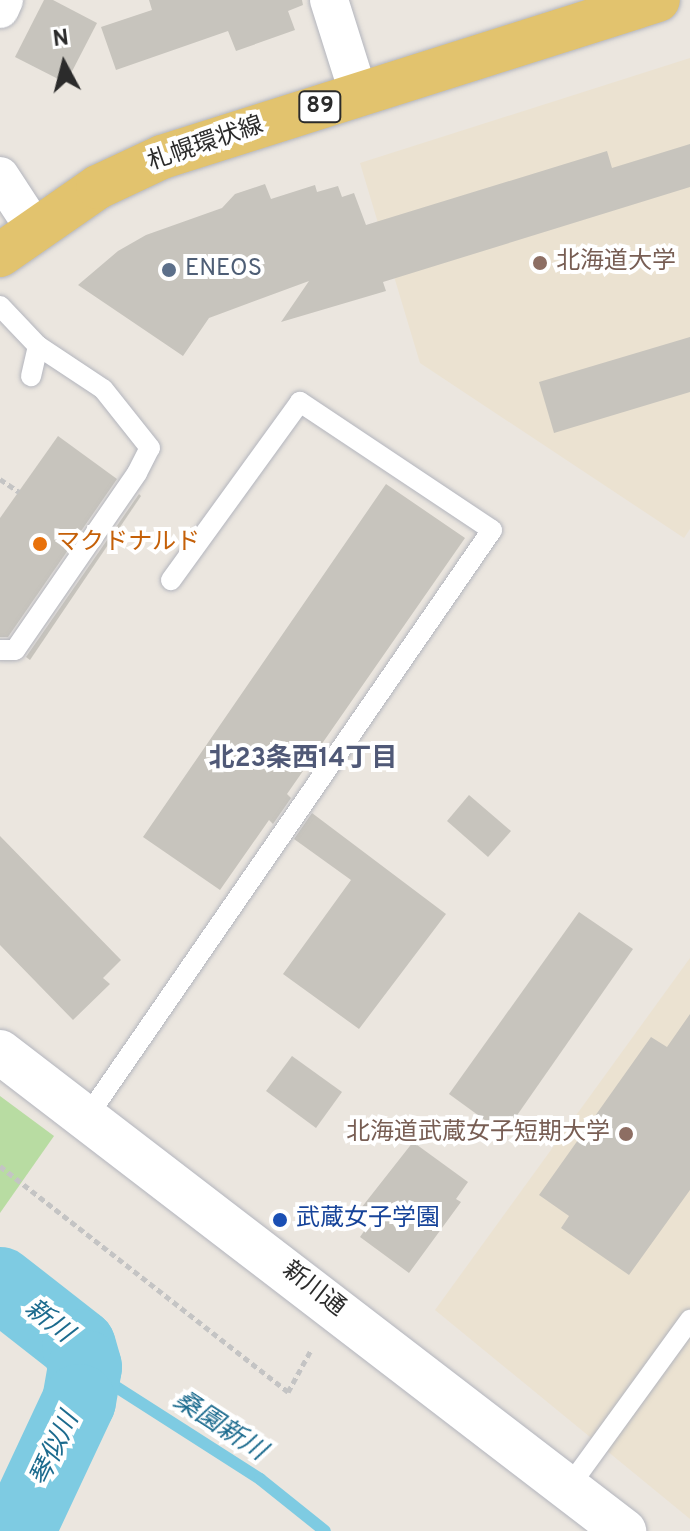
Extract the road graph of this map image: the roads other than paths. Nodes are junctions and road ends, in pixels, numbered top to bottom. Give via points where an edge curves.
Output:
1 (4, 0) edge
2 (329, 0) edge
3 (658, 0) edge
4 (613, 7) edge
5 (0, 9) edge
6 (359, 95) junction
7 (0, 176) edge
8 (34, 228) junction
9 (0, 255) edge
10 (0, 306) edge
11 (38, 346) junction
12 (31, 376) dead end
13 (171, 580) dead end
14 (0, 650) edge
15 (0, 1052) edge
16 (87, 1117) junction
17 (690, 1320) edge
18 (568, 1488) junction
19 (624, 1531) edge

1 - 5 street
2 - 6 street
3 - 4 main road, 札幌環状線 / 89
4 - 6 main road, 札幌環状線 / 89
6 - 8 main road, 札幌環状線 / 89 via 162,157 98,187
7 - 8 street
8 - 9 main road, 札幌環状線 / 89
10 - 11 lane
11 - 12 lane
11 - 14 lane via 103,389 150,448 15,650
13 - 16 lane via 300,402 492,530
15 - 16 street, 新川通
16 - 18 street, 新川通
17 - 18 lane
18 - 19 street, 新川通

